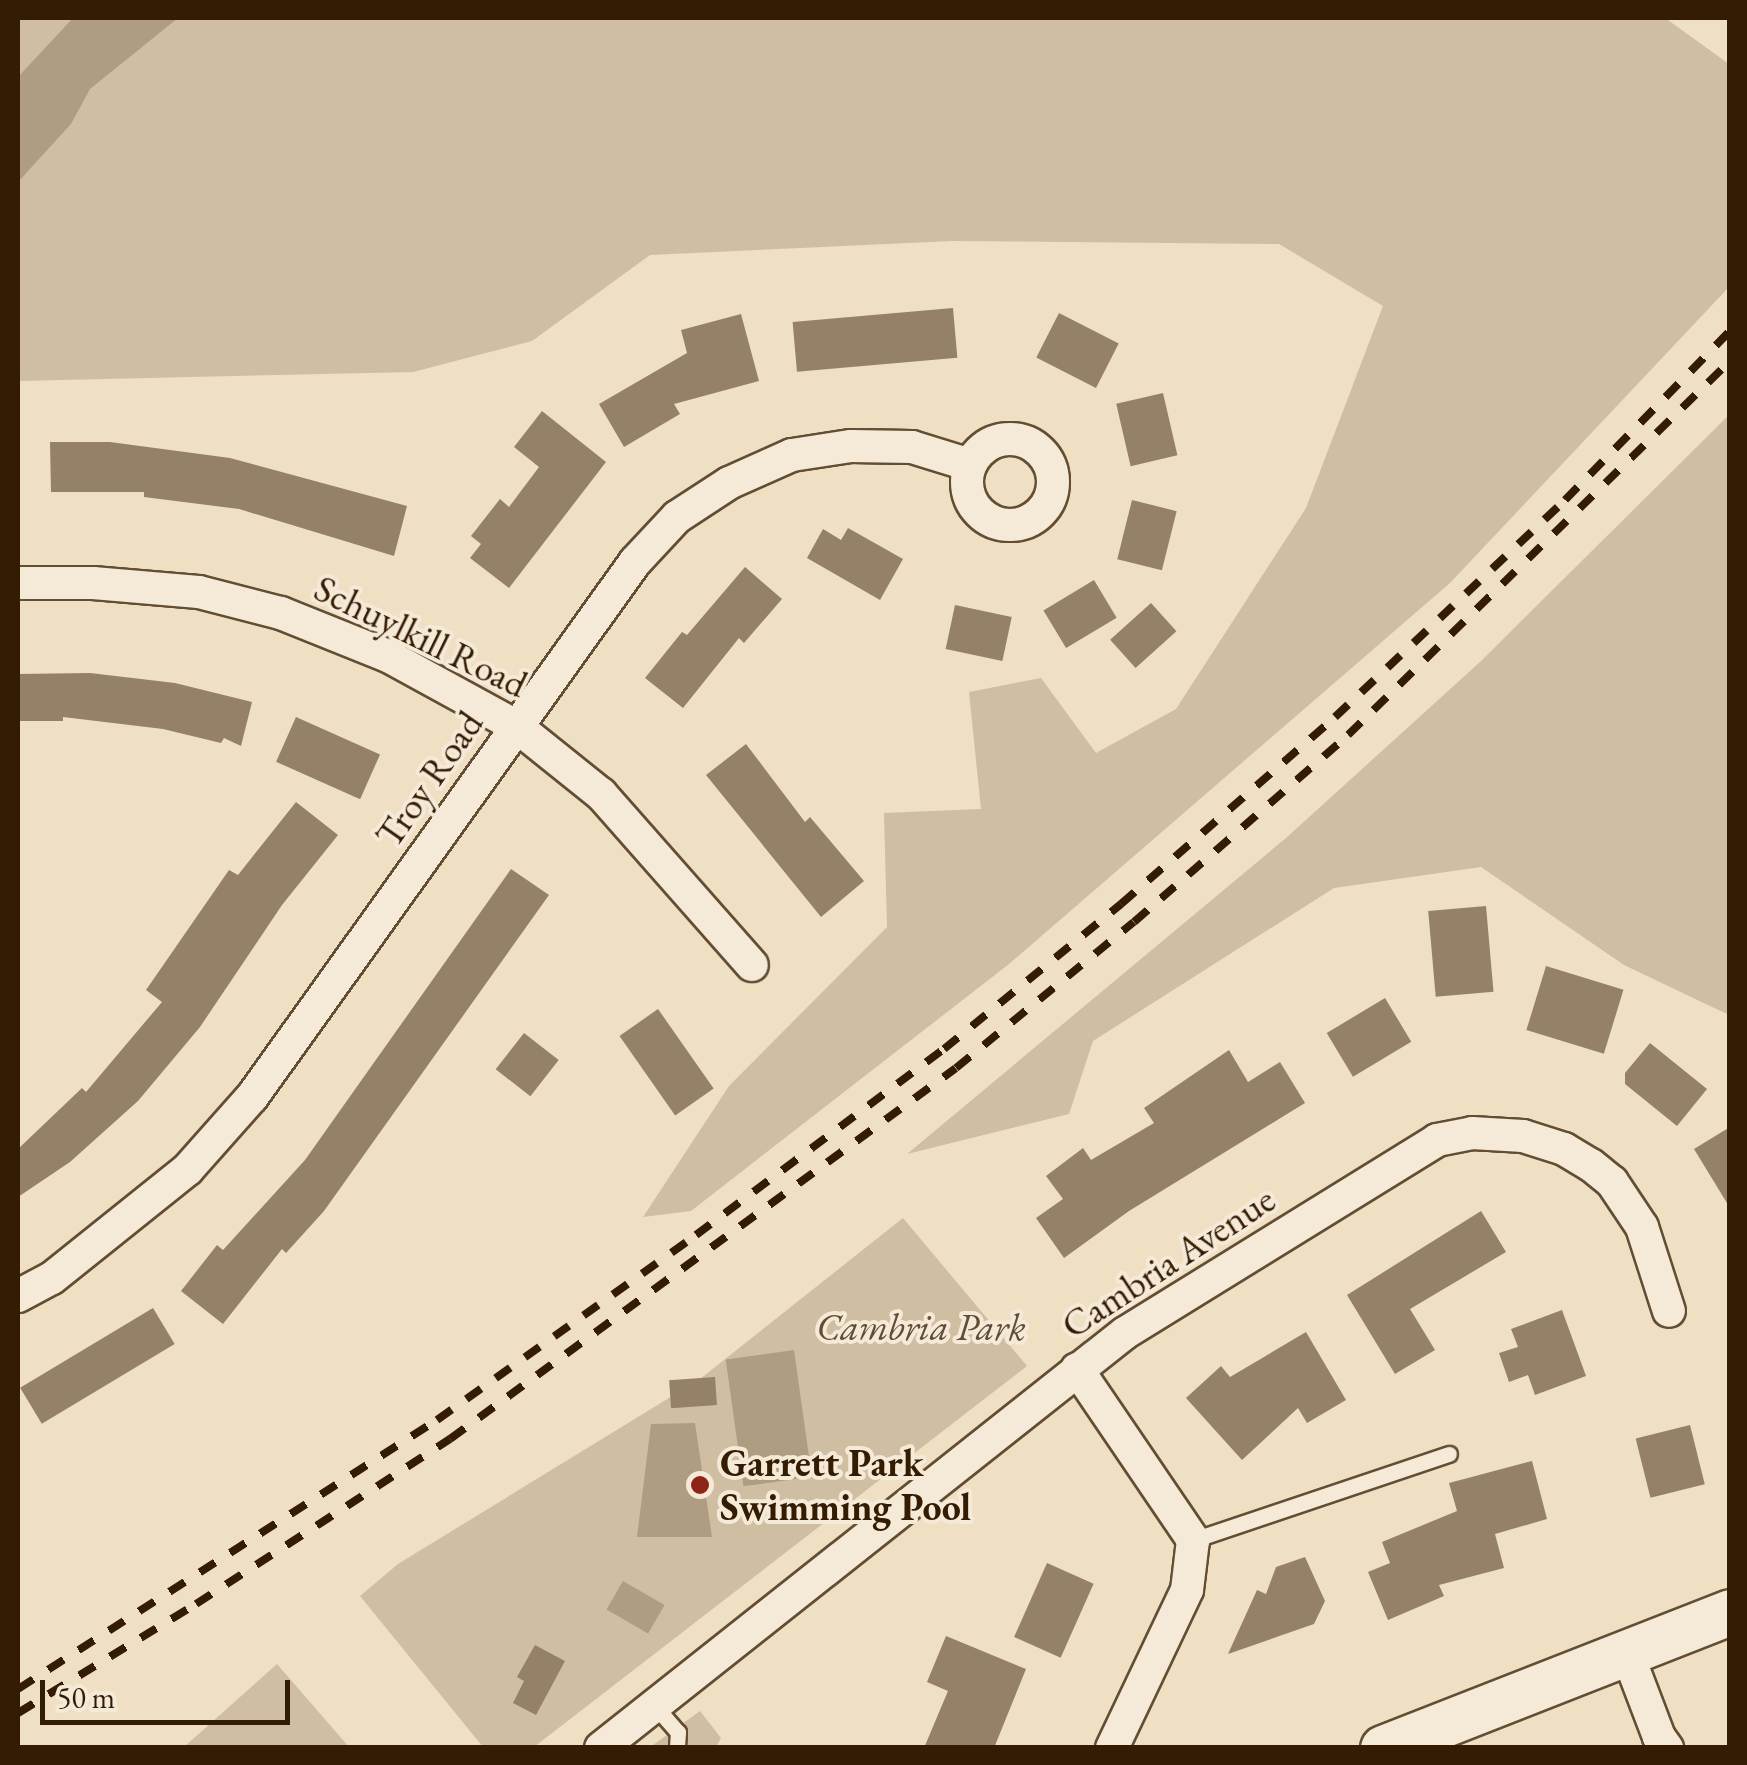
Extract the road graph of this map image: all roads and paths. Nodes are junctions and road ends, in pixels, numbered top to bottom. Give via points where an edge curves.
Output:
1 (970, 465) dead end
2 (18, 583) edge
3 (516, 726) junction
4 (752, 965) dead end
5 (18, 1296) edge
6 (1669, 1311) dead end
7 (1077, 1369) junction
8 (1448, 1454) dead end
9 (1193, 1540) junction
10 (1730, 1612) edge
11 (1626, 1650) junction
12 (654, 1706) junction
13 (602, 1748) edge
14 (677, 1748) edge
15 (1112, 1748) edge
16 (1383, 1748) edge
17 (1667, 1748) edge

1 - 3 street, Troy Road via 912,448 851,446 792,455 729,483 676,517 635,562
2 - 3 street, Schuylkill Road via 199,592 281,612 388,656
3 - 4 street, Schuylkill Road via 601,794
3 - 5 street, Troy Road via 252,1097 188,1170 52,1278
6 - 7 street, Cambria Avenue via 1642,1227 1612,1182 1564,1149 1523,1136 1472,1133 1437,1140 1124,1333
7 - 9 street
7 - 12 street, Cambria Avenue
8 - 9 lane
9 - 15 street via 1186,1590
10 - 11 main road
11 - 16 main road
11 - 17 street
12 - 13 street, Cambria Avenue
12 - 14 lane via 678,1732

